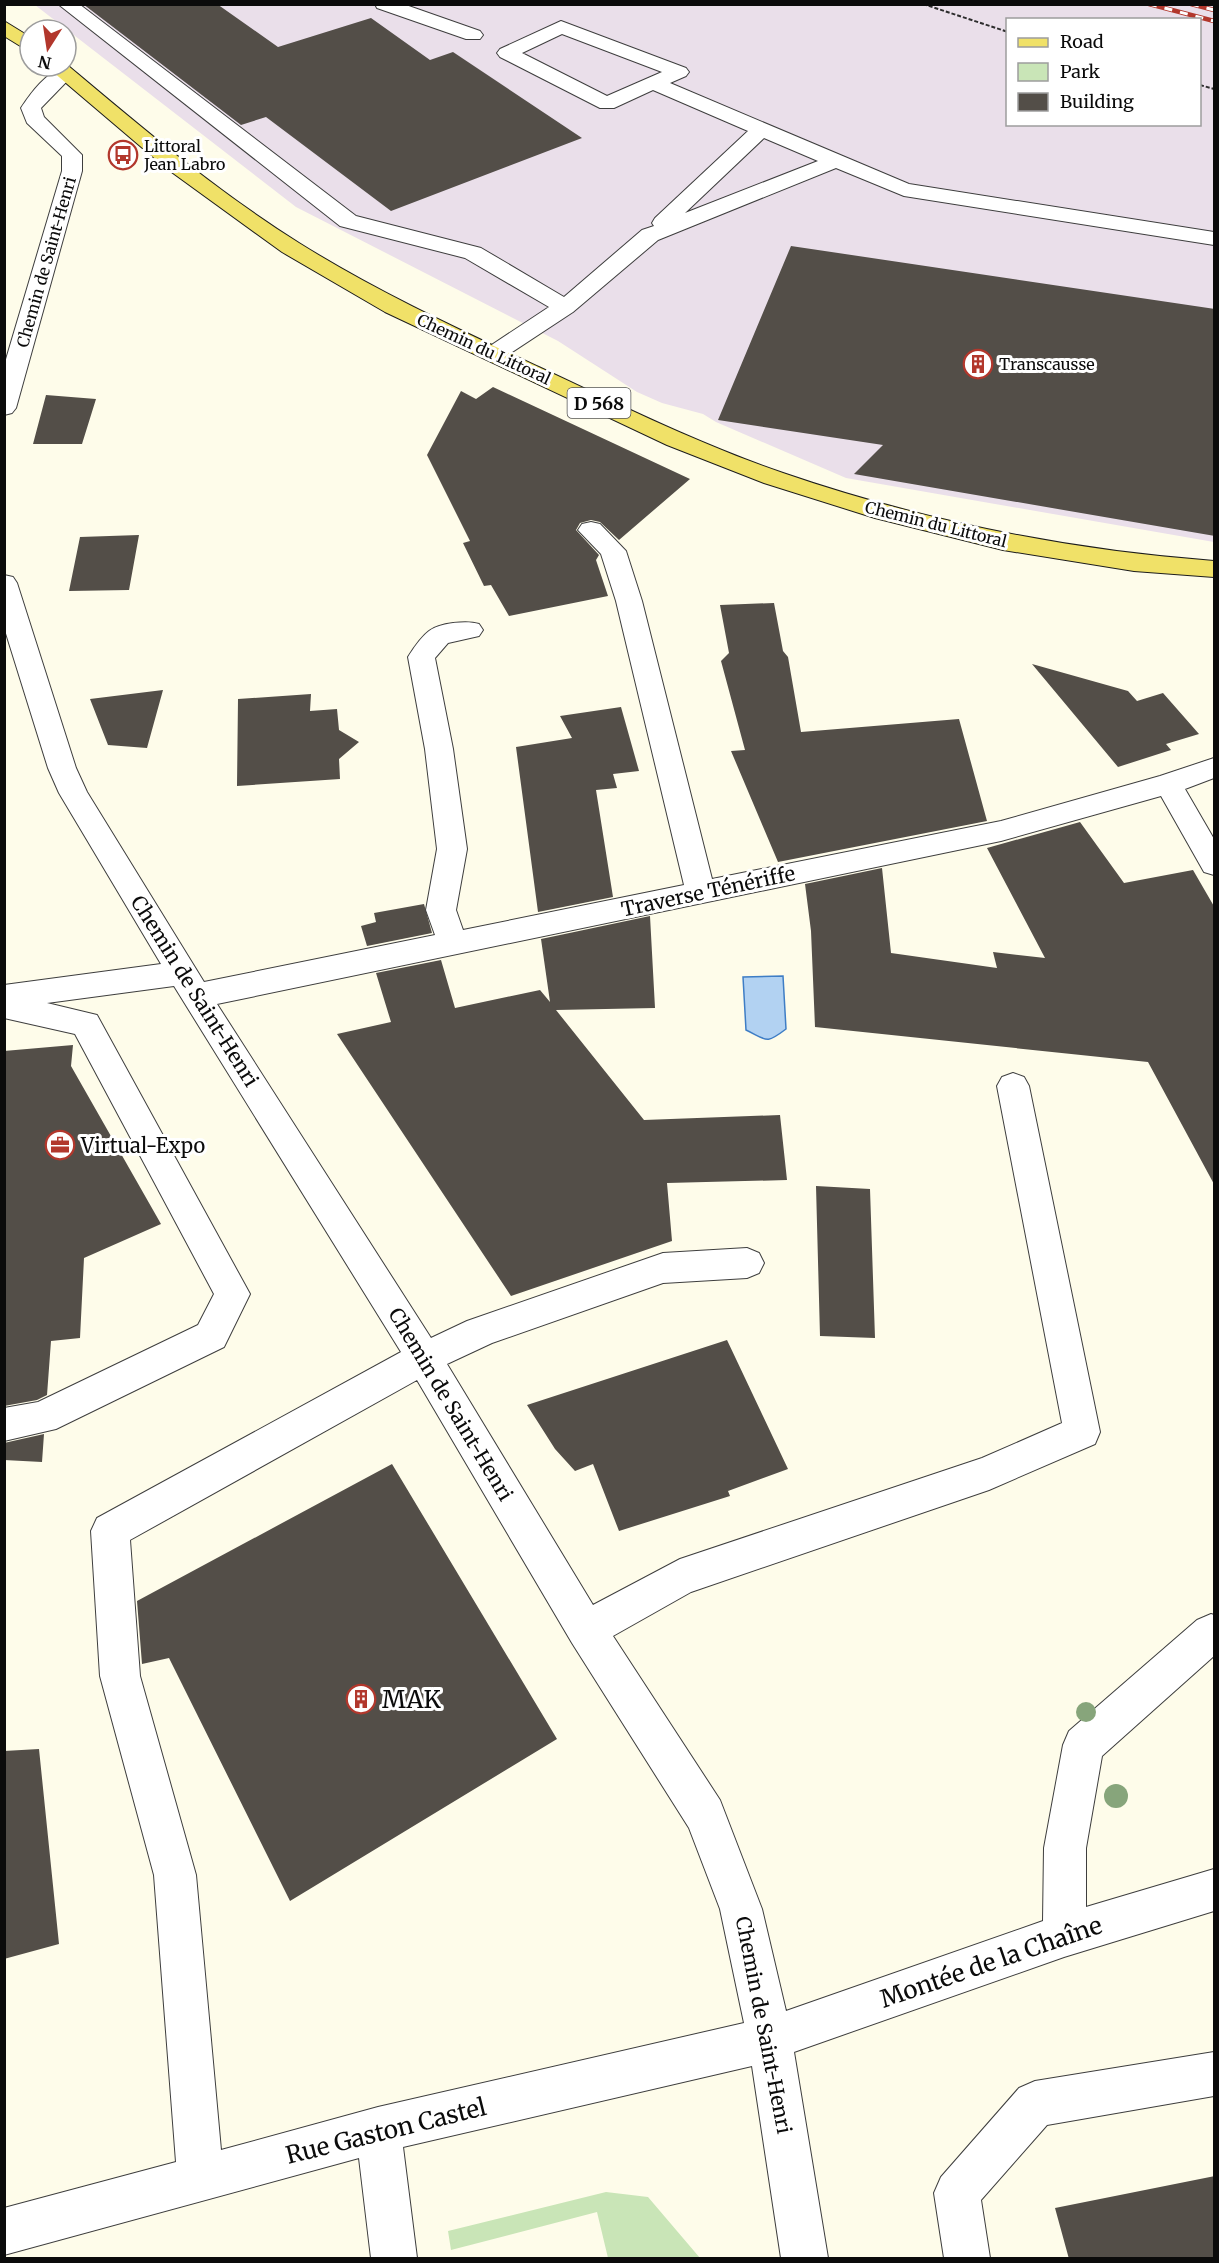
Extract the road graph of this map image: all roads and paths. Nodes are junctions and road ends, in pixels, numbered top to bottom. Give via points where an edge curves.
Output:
1 (67, 4) edge
2 (384, 4) edge
3 (923, 4) edge
4 (4, 27) edge
5 (1006, 31) edge
6 (473, 34) dead end
7 (18, 37) edge
8 (54, 78) edge
9 (70, 78) edge
10 (653, 83) junction
11 (762, 129) junction
12 (836, 161) junction
13 (650, 235) junction
14 (1215, 239) edge
15 (565, 307) junction
16 (495, 353) junction
17 (4, 408) edge
18 (591, 530) dead end
19 (1215, 569) edge
20 (4, 583) edge
21 (470, 630) dead end
22 (1215, 768) edge
23 (1168, 784) junction
24 (1215, 864) edge
25 (701, 893) junction
26 (453, 943) junction
27 (189, 985) junction
28 (4, 997) edge
29 (4, 1006) edge
30 (1012, 1086) dead end
31 (747, 1263) dead end
32 (424, 1358) junction
33 (4, 1425) edge
34 (586, 1630) junction
35 (1210, 1633) dead end
36 (1215, 1890) edge
37 (1064, 1935) junction
38 (770, 2039) junction
39 (1215, 2074) edge
40 (378, 2130) junction
41 (200, 2179) junction
42 (4, 2232) edge
43 (394, 2259) edge
44 (805, 2259) edge
45 (967, 2259) edge

1 - 15 street via 348,221 472,253
2 - 6 street
3 - 5 path
4 - 7 main road
8 - 17 street, Chemin de Saint-Henri via 31,108 34,119 72,155 72,171
9 - 16 main road, Chemin du Littoral / D 568 via 173,164 290,247 393,307
10 - 10 street via 680,72 561,27 507,53 607,104
10 - 11 street
11 - 12 street
11 - 13 street
12 - 13 street
12 - 14 street via 904,190
13 - 15 street
15 - 16 street
16 - 19 main road, Chemin du Littoral / D 568 via 676,440 773,478 884,513 1003,542 1134,563
18 - 25 street via 613,551 629,601
20 - 27 street, Chemin de Saint-Henri via 73,793
21 - 26 street via 440,636 421,657 439,749 452,849 441,910
22 - 23 street, Traverse Ténériffe
23 - 24 street
23 - 25 street, Traverse Ténériffe via 1001,831
25 - 26 street, Traverse Ténériffe
26 - 27 street, Traverse Ténériffe
27 - 28 street, Traverse Ténériffe
27 - 32 street, Chemin de Saint-Henri
29 - 33 street via 86,1024 232,1294 211,1336 43,1417
30 - 34 street via 1082,1432 989,1473 680,1577
31 - 32 street via 663,1268 480,1332
32 - 34 street, Chemin de Saint-Henri
32 - 41 street via 110,1531 120,1676 175,1875
34 - 38 street, Chemin de Saint-Henri via 705,1815 741,1909
35 - 37 street via 1083,1745 1065,1848
36 - 37 street, Montée de la Chaîne
37 - 38 street, Montée de la Chaîne
38 - 40 street, Rue Gaston Castel
38 - 44 street, Chemin de Saint-Henri
39 - 45 street via 1035,2104 957,2193
40 - 41 street, Rue Gaston Castel
40 - 43 street
41 - 42 street, Rue Gaston Castel

